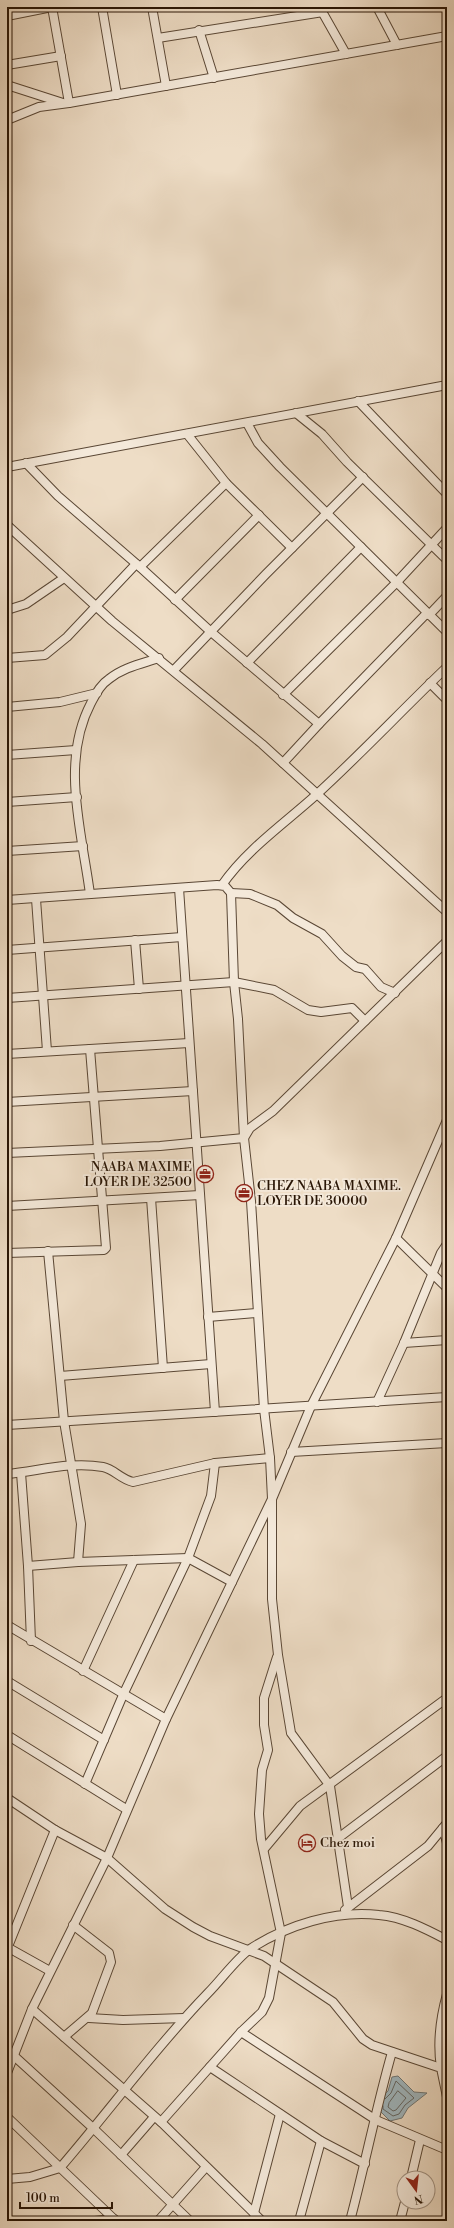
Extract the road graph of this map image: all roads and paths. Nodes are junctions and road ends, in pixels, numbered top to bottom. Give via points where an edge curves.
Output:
1 (52, 7) edge
2 (102, 7) edge
3 (152, 7) edge
4 (377, 7) edge
5 (321, 9) edge
6 (7, 16) edge
7 (199, 30) junction
8 (447, 36) edge
9 (158, 38) junction
10 (397, 45) junction
11 (346, 54) junction
12 (61, 56) junction
13 (7, 65) edge
14 (214, 78) junction
15 (7, 85) edge
16 (166, 86) junction
17 (117, 95) junction
18 (68, 103) junction
19 (8, 119) edge
20 (447, 385) edge
21 (358, 401) junction
22 (296, 413) junction
23 (247, 423) junction
24 (187, 434) junction
25 (26, 463) junction
26 (7, 467) edge
27 (363, 478) junction
28 (226, 483) junction
29 (447, 494) edge
30 (328, 513) junction
31 (259, 515) junction
32 (7, 525) edge
33 (447, 528) edge
34 (431, 544) junction
35 (361, 547) junction
36 (292, 548) junction
37 (447, 560) edge
38 (138, 565) junction
39 (64, 578) junction
40 (396, 583) junction
41 (447, 596) edge
42 (175, 600) junction
43 (96, 606) junction
44 (7, 610) edge
45 (428, 614) junction
46 (210, 631) junction
47 (447, 632) edge
48 (7, 658) edge
49 (159, 658) junction
50 (247, 662) junction
51 (447, 667) edge
52 (174, 670) junction
53 (430, 684) junction
54 (97, 693) junction
55 (283, 695) junction
56 (447, 700) edge
57 (7, 707) edge
58 (319, 724) junction
59 (76, 750) junction
60 (7, 755) edge
61 (283, 763) junction
62 (318, 794) junction
63 (77, 797) junction
64 (7, 802) edge
65 (83, 846) junction
66 (7, 850) edge
67 (222, 885) junction
68 (179, 888) junction
69 (231, 893) junction
70 (90, 894) junction
71 (36, 899) junction
72 (7, 900) edge
73 (447, 912) edge
74 (182, 938) junction
75 (135, 940) junction
76 (447, 941) edge
77 (40, 948) junction
78 (7, 950) edge
79 (234, 982) junction
80 (186, 986) junction
81 (139, 989) junction
82 (395, 993) junction
83 (43, 995) junction
84 (7, 998) edge
85 (365, 1021) junction
86 (189, 1043) junction
87 (90, 1049) junction
88 (47, 1051) junction
89 (7, 1054) edge
90 (192, 1091) junction
91 (94, 1097) junction
92 (7, 1102) edge
93 (447, 1120) edge
94 (244, 1138) junction
95 (197, 1143) junction
96 (98, 1149) junction
97 (7, 1153) edge
98 (200, 1194) junction
99 (151, 1198) junction
100 (103, 1200) junction
101 (7, 1206) edge
102 (396, 1238) junction
103 (447, 1244) edge
104 (48, 1251) junction
105 (7, 1253) edge
106 (433, 1273) junction
107 (447, 1288) edge
108 (257, 1313) junction
109 (208, 1317) junction
110 (447, 1340) edge
111 (404, 1343) junction
112 (211, 1364) junction
113 (163, 1368) junction
114 (60, 1376) junction
115 (447, 1397) edge
116 (377, 1402) junction
117 (311, 1406) junction
118 (264, 1409) junction
119 (215, 1412) junction
120 (64, 1421) junction
121 (7, 1425) edge
122 (447, 1443) edge
123 (291, 1452) junction
124 (270, 1458) junction
125 (215, 1463) junction
126 (70, 1465) junction
127 (21, 1473) junction
128 (7, 1474) edge
129 (272, 1499) junction
130 (188, 1558) junction
131 (134, 1560) junction
132 (78, 1562) junction
133 (28, 1566) junction
134 (232, 1582) junction
135 (7, 1625) edge
136 (31, 1641) junction
137 (278, 1656) junction
138 (83, 1671) junction
139 (7, 1681) edge
140 (123, 1695) junction
141 (447, 1698) edge
142 (166, 1719) junction
143 (7, 1735) edge
144 (104, 1740) junction
145 (447, 1756) edge
146 (85, 1784) junction
147 (330, 1786) junction
148 (7, 1798) edge
149 (126, 1809) junction
150 (445, 1826) edge
151 (55, 1830) junction
152 (337, 1839) junction
153 (447, 1843) edge
154 (264, 1849) junction
155 (107, 1858) junction
156 (348, 1907) junction
157 (329, 1918) junction
158 (73, 1925) junction
159 (281, 1933) junction
160 (447, 1940) edge
161 (7, 1948) edge
162 (249, 1950) junction
163 (276, 1964) junction
164 (50, 1971) junction
165 (447, 1994) edge
166 (32, 2009) junction
167 (89, 2018) junction
168 (184, 2018) junction
169 (241, 2032) junction
170 (64, 2037) junction
171 (392, 2052) junction
172 (13, 2056) junction
173 (210, 2068) junction
174 (441, 2068) junction
175 (7, 2072) edge
176 (124, 2089) junction
177 (447, 2098) edge
178 (280, 2114) junction
179 (154, 2117) junction
180 (7, 2118) edge
181 (376, 2120) junction
182 (161, 2122) junction
183 (94, 2129) junction
184 (420, 2140) junction
185 (321, 2141) junction
186 (447, 2150) edge
187 (121, 2155) junction
188 (365, 2164) junction
189 (206, 2167) junction
190 (60, 2168) junction
191 (413, 2170) edge
192 (7, 2179) edge
193 (173, 2205) junction
194 (403, 2210) edge
195 (254, 2213) junction
196 (115, 2220) edge
197 (95, 2221) edge
198 (158, 2221) edge
199 (190, 2221) edge
200 (262, 2221) edge
201 (299, 2221) edge
202 (350, 2221) edge
203 (400, 2221) edge

1 - 6 street
1 - 12 street
2 - 17 street
3 - 9 street
4 - 10 street
5 - 7 street
5 - 11 street
7 - 9 street
7 - 14 street
8 - 10 street
9 - 16 street
10 - 11 street
11 - 14 street
12 - 13 street
12 - 18 street
14 - 16 street
15 - 18 street
16 - 17 street
17 - 18 street
18 - 19 street via 39,107
20 - 21 street
21 - 22 street
21 - 29 street
22 - 23 street
22 - 27 street via 322,434
23 - 24 street
23 - 30 street via 258,443
24 - 25 street
24 - 28 street
25 - 26 street
25 - 38 street via 58,496
27 - 30 street
27 - 34 street
28 - 31 street
28 - 38 street
30 - 35 street
30 - 36 street
31 - 36 street
31 - 42 street
32 - 39 street
33 - 34 street
34 - 37 street
34 - 40 street
35 - 40 street
35 - 50 street
36 - 46 street
38 - 42 street
38 - 43 street
39 - 43 street
39 - 44 street via 26,604
40 - 45 street
40 - 55 street
41 - 45 street
42 - 46 street
43 - 48 street via 45,655
43 - 49 street
45 - 47 street
45 - 58 street
46 - 50 street
46 - 52 street
49 - 52 street
49 - 54 street via 124,669 105,682
50 - 55 street
51 - 53 street
52 - 61 street
53 - 56 street
53 - 62 street
54 - 57 street via 60,702
54 - 59 street via 82,724
55 - 58 street
58 - 61 street
59 - 60 street
59 - 63 street
61 - 62 street
62 - 67 street via 254,850
62 - 73 street
63 - 64 street
63 - 65 street
65 - 66 street
65 - 70 street
67 - 68 street
67 - 69 street
68 - 70 street
68 - 74 street
69 - 79 street
69 - 82 street via 250,894 277,905 293,918 322,934 342,956 365,970 381,987
70 - 71 street
71 - 72 street
71 - 77 street
74 - 75 street
74 - 80 street
75 - 77 street
75 - 81 street
76 - 82 street
77 - 78 street
77 - 83 street
79 - 80 street
79 - 85 street via 274,990 308,1010 321,1012 353,1009
79 - 94 street
80 - 81 street
80 - 86 street
81 - 83 street
82 - 85 street
83 - 84 street
83 - 88 street
85 - 94 street via 273,1110 248,1130
86 - 87 street
86 - 90 street
87 - 88 street
87 - 91 street
88 - 89 street
90 - 91 street
90 - 95 street
91 - 92 street
91 - 96 street
93 - 102 street
94 - 95 street
94 - 108 street via 251,1201
95 - 96 street
95 - 98 street
96 - 97 street
96 - 100 street
98 - 99 street
98 - 109 street
99 - 100 street
99 - 113 street
100 - 101 street
100 - 104 street via 106,1246 104,1250
102 - 106 street
102 - 117 street
103 - 106 street
104 - 105 street
104 - 114 street
106 - 107 street
106 - 111 street
108 - 109 street
108 - 118 street
109 - 112 street
110 - 111 street
111 - 116 street
112 - 113 street
112 - 119 street
113 - 114 street
114 - 120 street
115 - 116 street
116 - 117 street
117 - 118 street
117 - 123 street
118 - 119 street
118 - 124 street
119 - 120 street
120 - 121 street
120 - 126 street
122 - 123 street
123 - 129 street
124 - 125 street
124 - 129 street
125 - 126 street via 133,1482 118,1477 105,1467
125 - 130 street via 211,1496
126 - 127 street
126 - 132 street via 81,1524
127 - 128 street
127 - 133 street
129 - 134 street
129 - 137 street via 272,1599
130 - 131 street
130 - 134 street
130 - 140 street
131 - 132 street
131 - 138 street
132 - 133 street
133 - 136 street
134 - 142 street
135 - 136 street
136 - 138 street
137 - 147 street via 290,1733
137 - 154 street via 265,1692 268,1750 262,1770 259,1814
138 - 140 street
139 - 144 street
140 - 142 street
140 - 144 street
141 - 147 street
142 - 149 street
143 - 146 street
144 - 146 street
145 - 152 street
146 - 149 street
147 - 152 street
147 - 154 street via 300,1806
148 - 151 street
149 - 155 street
150 - 153 street
150 - 156 street via 428,1846
151 - 155 street
151 - 161 street
152 - 156 street
154 - 159 street
155 - 158 street
155 - 162 street via 165,1909 210,1936
156 - 157 street
157 - 159 street via 296,1926
157 - 160 street via 380,1915 407,1921
158 - 164 street
158 - 167 street via 111,1956 111,1962
159 - 162 street
159 - 163 street
161 - 164 street
162 - 163 street
162 - 168 street
163 - 169 street via 268,2004
163 - 171 street via 333,2002 363,2039
164 - 166 street
165 - 174 street via 439,2030
166 - 170 street
166 - 172 street
167 - 168 street
167 - 170 street
168 - 176 street
169 - 173 street
169 - 181 street
170 - 176 street
171 - 174 street
171 - 181 street via 379,2096
172 - 175 street
172 - 183 street
173 - 178 street
173 - 182 street
174 - 177 street
176 - 179 street
176 - 183 street
178 - 185 street
178 - 195 street
179 - 182 street
179 - 187 street
180 - 190 street
181 - 184 street
181 - 188 street
182 - 189 street
183 - 187 street
183 - 190 street
184 - 186 street
184 - 191 street
185 - 188 street
185 - 201 street
187 - 193 street
188 - 202 street
189 - 193 street
189 - 195 street
190 - 192 street via 30,2177
190 - 196 street
193 - 198 street
193 - 199 street
194 - 203 street
195 - 200 street
196 - 197 street

